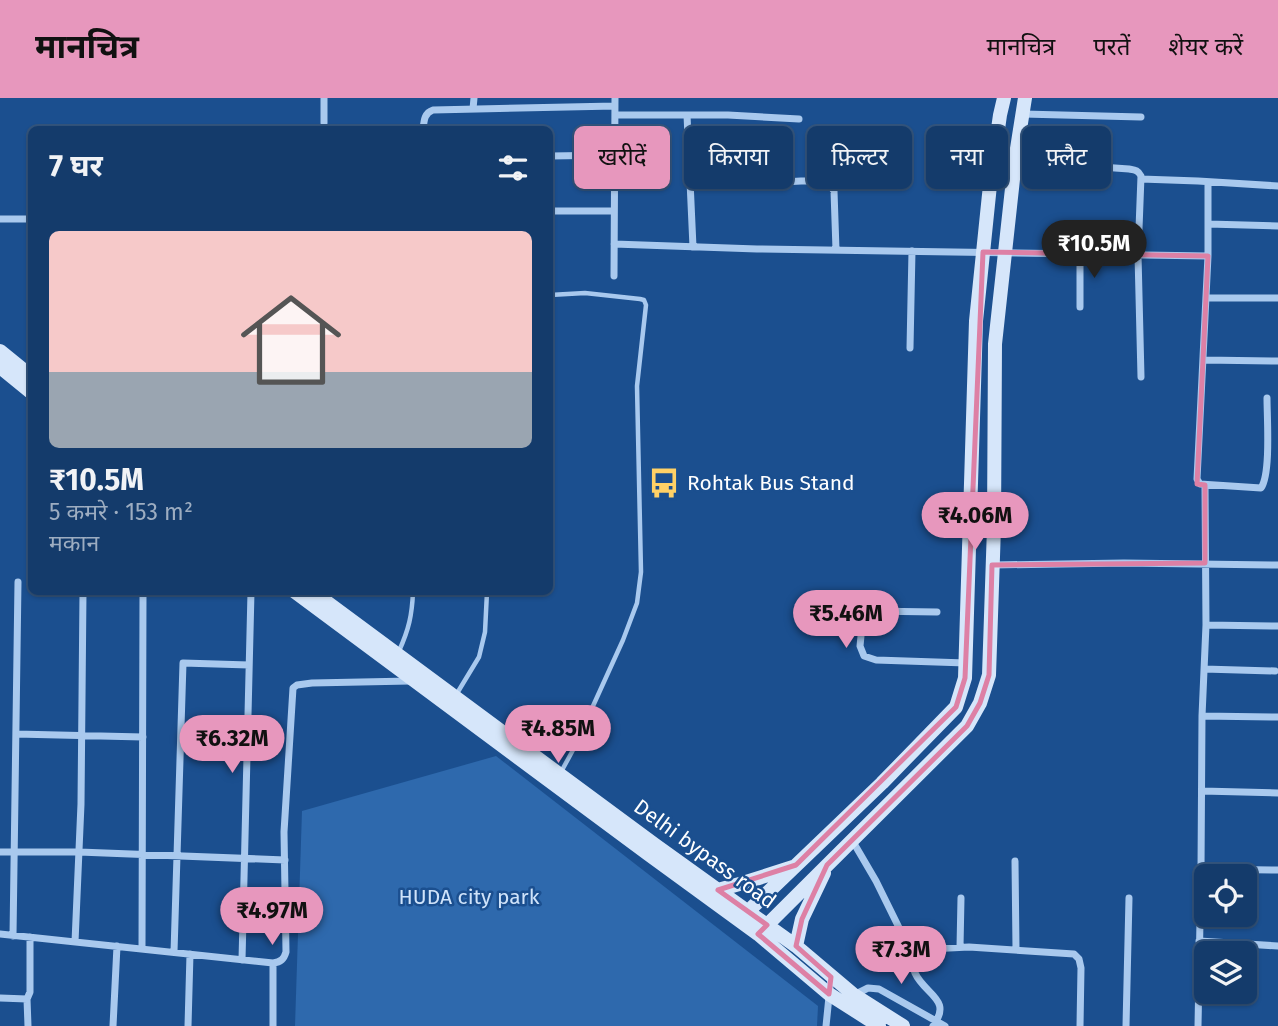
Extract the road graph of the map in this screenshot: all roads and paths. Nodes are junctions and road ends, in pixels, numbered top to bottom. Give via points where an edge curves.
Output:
1 (324, 98) edge
2 (474, 98) edge
3 (1004, 98) edge
4 (1025, 98) edge
5 (615, 106) edge
6 (473, 109) junction
7 (1022, 114) junction
8 (687, 115) junction
9 (1141, 117) dead end
10 (799, 119) dead end
11 (324, 123) dead end
12 (424, 126) edge
13 (615, 126) edge
14 (687, 126) edge
15 (553, 156) edge
16 (574, 156) edge
17 (1015, 161) junction
18 (1141, 179) junction
19 (793, 182) edge
20 (1208, 182) junction
21 (1278, 186) edge
22 (614, 189) edge
23 (690, 189) edge
24 (553, 211) edge
25 (614, 211) junction
26 (0, 219) edge
27 (28, 219) edge
28 (1208, 224) junction
29 (1278, 226) edge
30 (614, 244) junction
31 (693, 247) junction
32 (836, 250) junction
33 (912, 251) junction
34 (983, 252) junction
35 (1005, 252) junction
36 (1080, 253) junction
37 (1138, 255) junction
38 (1208, 256) junction
39 (614, 276) dead end
40 (553, 295) edge
41 (1207, 298) junction
42 (1278, 298) edge
43 (1080, 307) dead end
44 (910, 348) dead end
45 (0, 351) edge
46 (1204, 360) junction
47 (1278, 361) edge
48 (0, 367) edge
49 (28, 374) edge
50 (1141, 377) dead end
51 (28, 390) edge
52 (1267, 398) dead end
53 (1205, 485) junction
54 (1205, 563) junction
55 (992, 565) junction
56 (1278, 565) edge
57 (18, 582) dead end
58 (83, 595) edge
59 (143, 595) edge
60 (251, 595) edge
61 (299, 595) edge
62 (317, 595) edge
63 (413, 595) edge
64 (487, 595) edge
65 (937, 612) dead end
66 (1206, 625) junction
67 (1278, 626) edge
68 (394, 659) junction
69 (966, 663) junction
70 (249, 665) junction
71 (1204, 669) junction
72 (1275, 671) dead end
73 (415, 681) junction
74 (451, 701) junction
75 (1202, 716) junction
76 (1278, 717) edge
77 (16, 734) junction
78 (81, 736) junction
79 (143, 737) junction
80 (558, 779) junction
81 (1202, 791) junction
82 (1278, 793) edge
83 (852, 841) junction
84 (0, 852) edge
85 (14, 852) junction
86 (79, 852) junction
87 (142, 855) junction
88 (177, 856) junction
89 (244, 859) junction
90 (285, 860) junction
91 (1015, 861) dead end
92 (1201, 864) edge
93 (796, 865) junction
94 (827, 865) junction
95 (1257, 870) edge
96 (1278, 870) edge
97 (718, 890) junction
98 (961, 898) dead end
99 (1129, 898) dead end
100 (744, 916) junction
101 (1199, 927) edge
102 (762, 930) junction
103 (0, 934) edge
104 (13, 936) junction
105 (30, 937) junction
106 (1199, 941) edge
107 (75, 942) junction
108 (1257, 945) edge
109 (117, 946) junction
110 (796, 946) junction
111 (1278, 946) edge
112 (960, 947) junction
113 (142, 949) junction
114 (1016, 949) junction
115 (910, 950) junction
116 (174, 952) junction
117 (190, 954) junction
118 (242, 960) junction
119 (273, 963) junction
120 (831, 977) junction
121 (829, 994) junction
122 (854, 995) junction
123 (0, 998) edge
124 (27, 999) junction
125 (1198, 1004) edge
126 (935, 1024) edge
127 (28, 1026) edge
128 (113, 1026) edge
129 (188, 1026) edge
130 (273, 1026) edge
131 (826, 1026) edge
132 (879, 1026) edge
133 (903, 1026) edge
134 (945, 1026) edge
135 (1080, 1026) edge
136 (1126, 1026) edge
137 (1198, 1026) edge

1 - 11 street
2 - 6 street
3 - 34 main road
4 - 7 main road
5 - 6 street
5 - 8 street
5 - 13 street
6 - 12 street via 429,111
7 - 9 street
7 - 17 main road
8 - 10 street
8 - 14 street
15 - 16 street
17 - 18 street via 1138,170
17 - 35 main road
18 - 20 street
18 - 37 street
19 - 32 street via 820,181 834,191
20 - 21 street
20 - 28 street
22 - 25 street
23 - 31 street
24 - 25 street
25 - 30 street
26 - 27 street
28 - 29 street
28 - 38 street
30 - 31 street
30 - 39 street
31 - 32 street
32 - 33 street
33 - 34 street
33 - 44 street
34 - 35 street
34 - 69 main road via 976,321
35 - 36 street
35 - 55 main road via 995,344
36 - 37 street
36 - 43 street
37 - 38 street
37 - 50 street
38 - 41 street
40 - 80 lane via 640,299 646,305 637,386 641,572 637,603
41 - 42 street
41 - 46 street
45 - 49 main road
46 - 47 street
46 - 53 street via 1197,479
48 - 51 main road
52 - 53 street via 1267,469 1261,488
53 - 54 street
54 - 55 street
54 - 56 street
54 - 66 street
55 - 83 main road via 989,675 980,703 967,726
57 - 77 street
58 - 78 street
59 - 79 street
60 - 70 street
61 - 68 main road, Delhi bypass road
62 - 68 main road, Delhi bypass road
63 - 68 lane via 409,629
64 - 74 lane via 482,646
65 - 69 street via 868,611 863,616 861,652 876,660
66 - 67 street
66 - 71 street
68 - 73 main road, Delhi bypass road
68 - 74 main road, Delhi bypass road
69 - 93 main road via 956,707
70 - 88 street via 183,663
70 - 89 street
71 - 72 street
71 - 75 street
73 - 74 main road, Delhi bypass road
73 - 90 street via 312,683 293,688
74 - 80 main road, Delhi bypass road
75 - 76 street
75 - 81 street
77 - 78 street
77 - 85 street
78 - 79 street
78 - 86 street
79 - 87 street
80 - 97 main road, Delhi bypass road
80 - 100 main road, Delhi bypass road
81 - 82 street
81 - 92 street
83 - 94 main road
83 - 115 street
84 - 85 street
85 - 86 street
85 - 104 street
86 - 87 street
86 - 107 street
87 - 88 street
87 - 113 street
88 - 89 street
88 - 116 street
89 - 90 street
89 - 118 street
90 - 119 street via 286,951 280,962
91 - 114 street
93 - 97 main road
93 - 100 main road
94 - 102 main road
94 - 110 main road via 802,919
95 - 96 street
97 - 100 main road, Delhi bypass road
98 - 112 street
99 - 136 street
100 - 102 main road, Delhi bypass road
101 - 106 street
102 - 110 main road, Delhi bypass road
102 - 121 main road, Delhi bypass road
103 - 104 street
104 - 105 street
105 - 107 street
105 - 124 street
107 - 109 street
108 - 111 street
109 - 113 street
109 - 128 street
110 - 120 main road, Delhi bypass road
112 - 114 street
112 - 115 street
113 - 116 street
114 - 135 street via 1074,954 1079,959
115 - 126 street via 915,974 940,1004
116 - 117 street
117 - 118 street
117 - 129 street
118 - 119 street
119 - 130 street
120 - 121 street
120 - 122 main road, Delhi bypass road
121 - 131 street
121 - 132 main road, Delhi bypass road
122 - 126 street via 873,987
122 - 133 main road, Delhi bypass road
123 - 124 street
124 - 127 street
125 - 137 street
126 - 134 street

